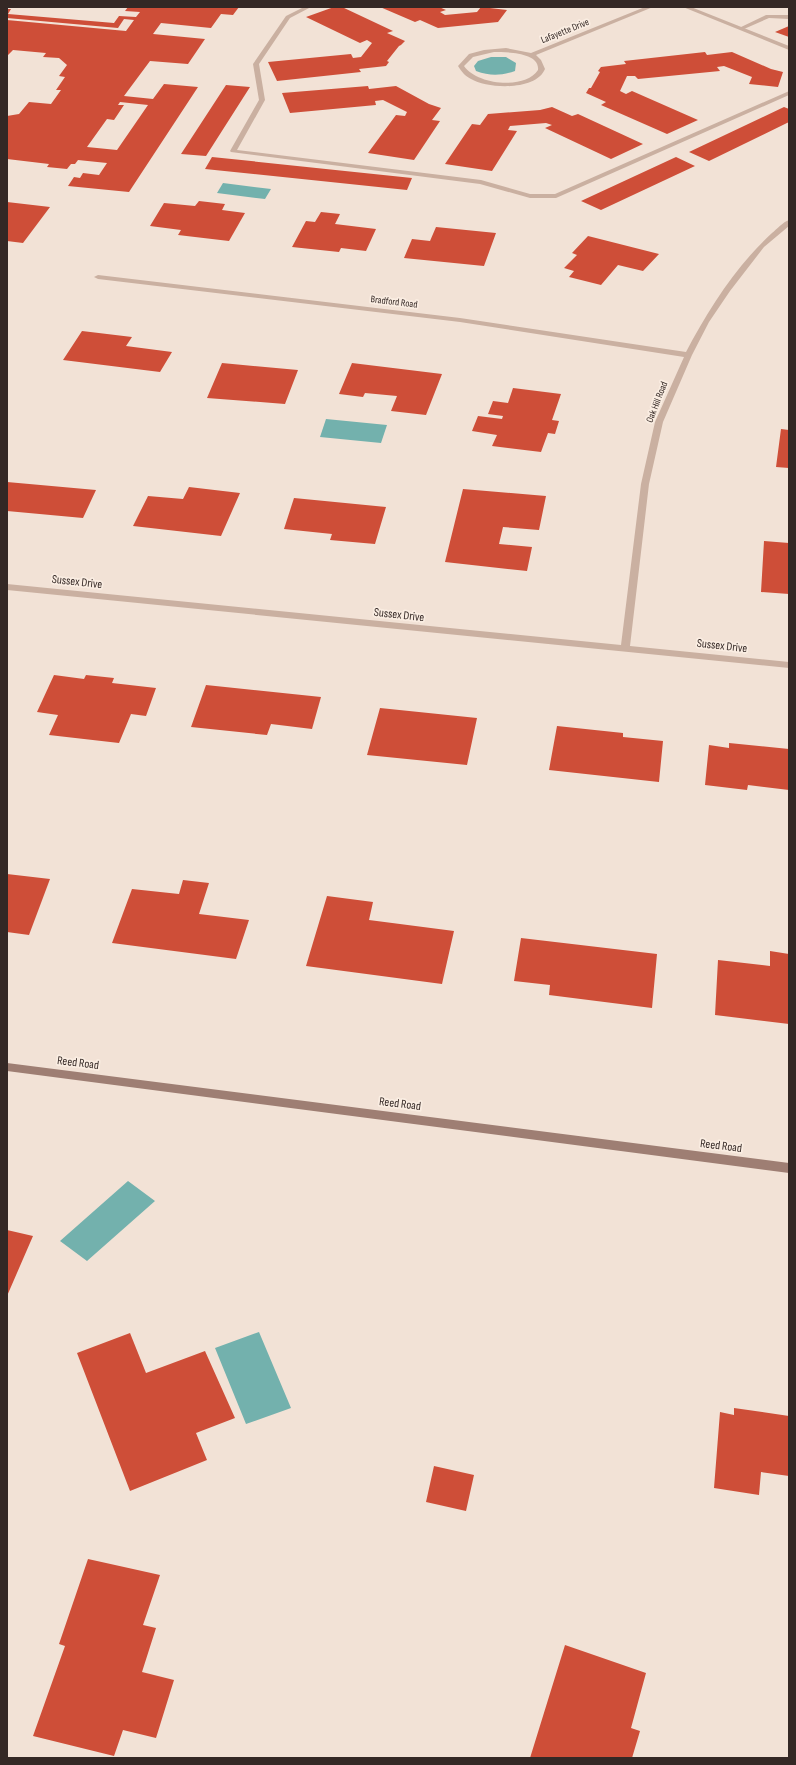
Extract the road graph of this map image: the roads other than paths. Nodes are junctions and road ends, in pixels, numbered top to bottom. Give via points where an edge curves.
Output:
1 (308, 7) edge
2 (650, 7) edge
3 (686, 7) edge
4 (789, 17) edge
5 (742, 28) junction
6 (789, 48) edge
7 (531, 55) junction
8 (789, 93) edge
9 (789, 222) edge
10 (98, 277) dead end
11 (688, 355) junction
12 (7, 587) edge
13 (625, 649) junction
14 (789, 665) edge
15 (7, 1067) edge
16 (789, 1168) edge

1 - 8 street via 288,17 256,64 262,100 233,151 481,182 530,196 556,196
2 - 7 street, Lafayette Drive
3 - 5 street
4 - 5 street via 768,16
5 - 6 street
7 - 7 street, Lafayette Drive via 507,50 488,51 471,55 461,66 469,77 479,81 497,84 517,83 537,76 542,71 542,65
9 - 11 street, Oak Hill Road via 762,246 727,290 705,322
10 - 11 street, Bradford Road via 460,320
11 - 13 street, Oak Hill Road via 659,422 644,484
12 - 13 street, Sussex Drive
13 - 14 street, Sussex Drive
15 - 16 main road, Reed Road

